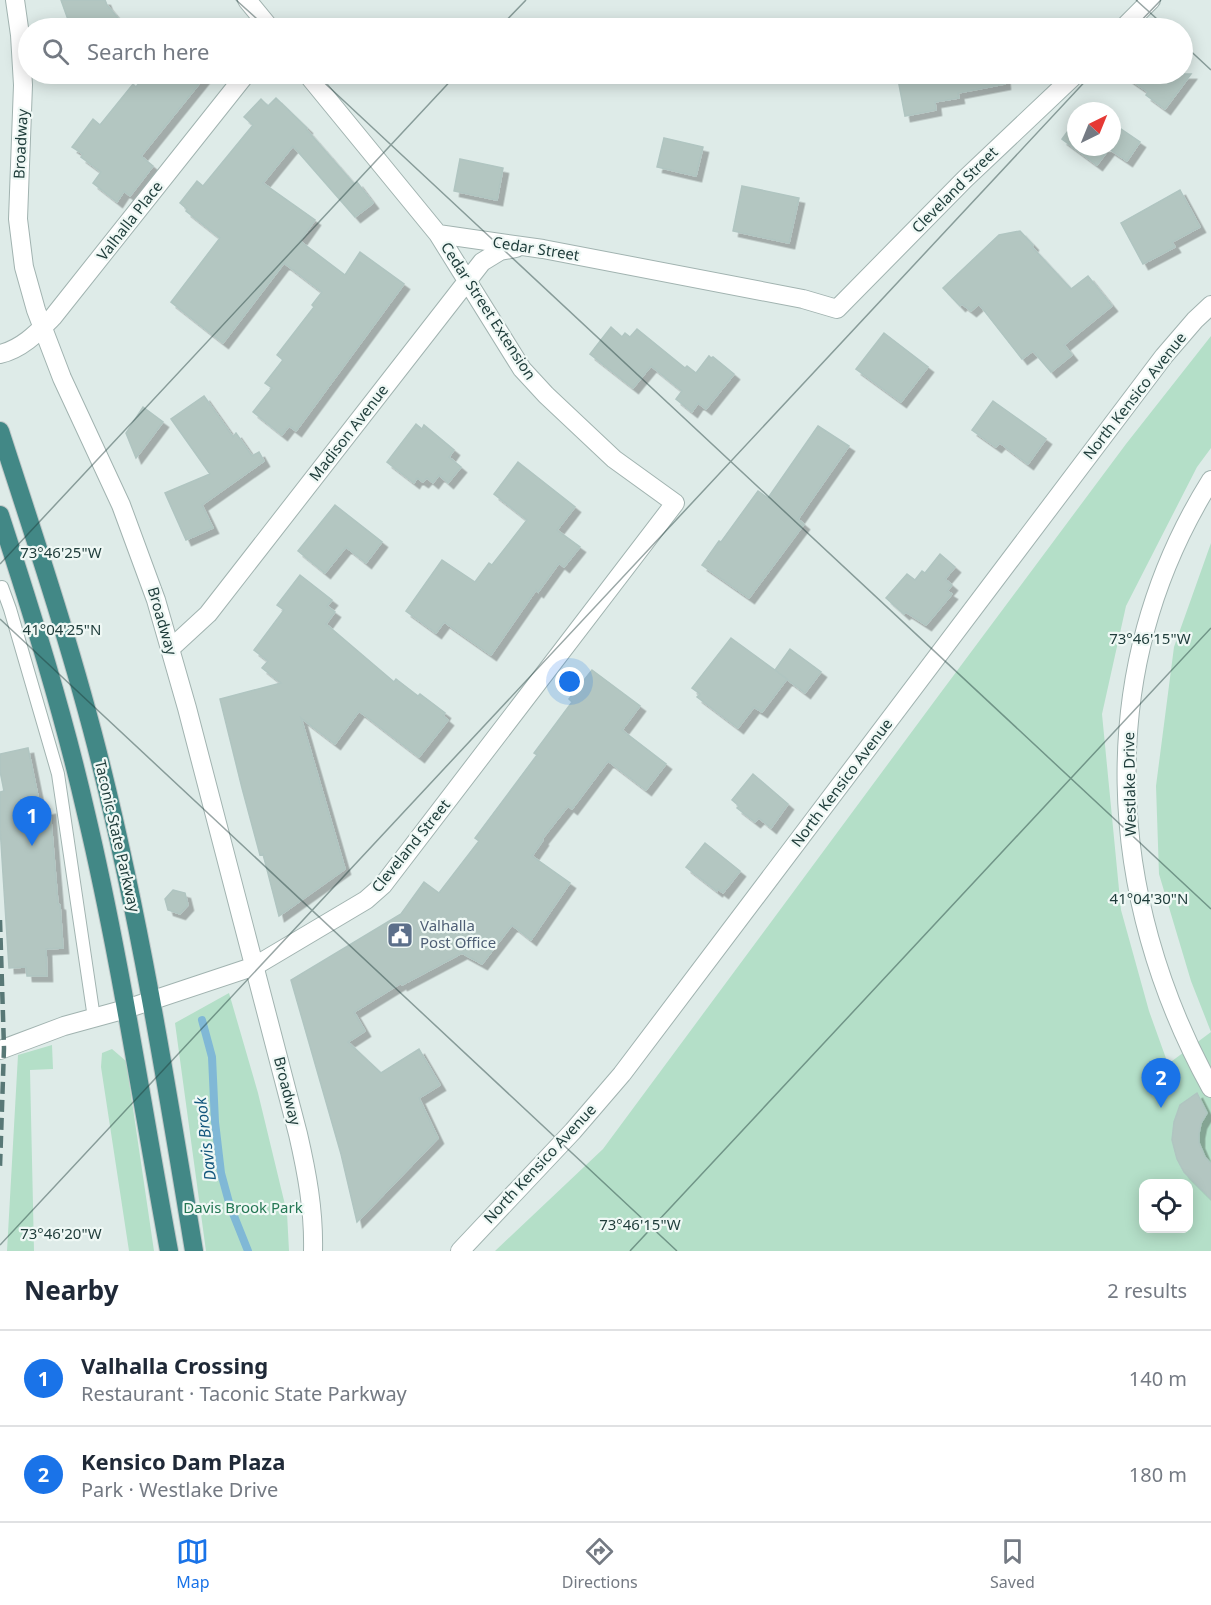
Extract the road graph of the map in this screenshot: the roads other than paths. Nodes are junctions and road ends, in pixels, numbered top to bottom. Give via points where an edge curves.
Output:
1 (15, 0) edge
2 (247, 0) edge
3 (1151, 0) edge
4 (262, 18) edge
5 (1133, 18) edge
6 (18, 21) edge
7 (23, 84) edge
8 (238, 84) edge
9 (315, 84) edge
10 (1065, 84) edge
11 (438, 234) junction
12 (543, 249) junction
13 (467, 279) junction
14 (1211, 305) edge
15 (837, 309) joint
16 (43, 327) junction
17 (0, 354) edge
18 (0, 431) edge
19 (1211, 480) edge
20 (675, 503) joint
21 (0, 515) edge
22 (2, 587) dead end
23 (170, 649) junction
24 (255, 966) junction
25 (152, 1002) junction
26 (126, 1009) junction
27 (94, 1018) junction
28 (0, 1050) edge
29 (1211, 1088) edge
30 (169, 1251) edge
31 (194, 1251) edge
32 (313, 1251) edge
33 (460, 1251) edge

1 - 6 street, Broadway
2 - 4 street
3 - 5 street
7 - 16 street, Broadway via 19,235 24,267
8 - 16 street, Valhalla Place
9 - 11 street
10 - 15 street, Cleveland Street
11 - 12 street, Cedar Street
11 - 13 street, Cedar Street Extension
12 - 13 street, Madison Avenue via 500,251 482,262
12 - 15 street, Cedar Street
13 - 20 street, Cedar Street Extension via 522,369 546,395 614,459
13 - 23 street, Madison Avenue via 208,614
14 - 33 street, North Kensico Avenue via 1164,356 622,1074
16 - 17 street, Valhalla Place via 22,345
16 - 23 street, Broadway via 130,528
18 - 25 highway, Taconic State Parkway via 88,717
19 - 29 street, Westlake Drive via 1172,555 1154,605 1139,655 1126,755 1127,805 1141,912 1172,1009
20 - 24 street, Cleveland Street via 383,885 366,900
21 - 26 highway, Taconic State Parkway via 75,765
22 - 27 lane via 58,774
23 - 24 street, Broadway
24 - 25 street, Cleveland Street
24 - 32 street, Broadway via 306,1167
25 - 26 street, Cleveland Street
25 - 31 highway, Taconic State Parkway
26 - 27 street, Cleveland Street
26 - 30 highway, Taconic State Parkway
27 - 28 street, Cleveland Street

